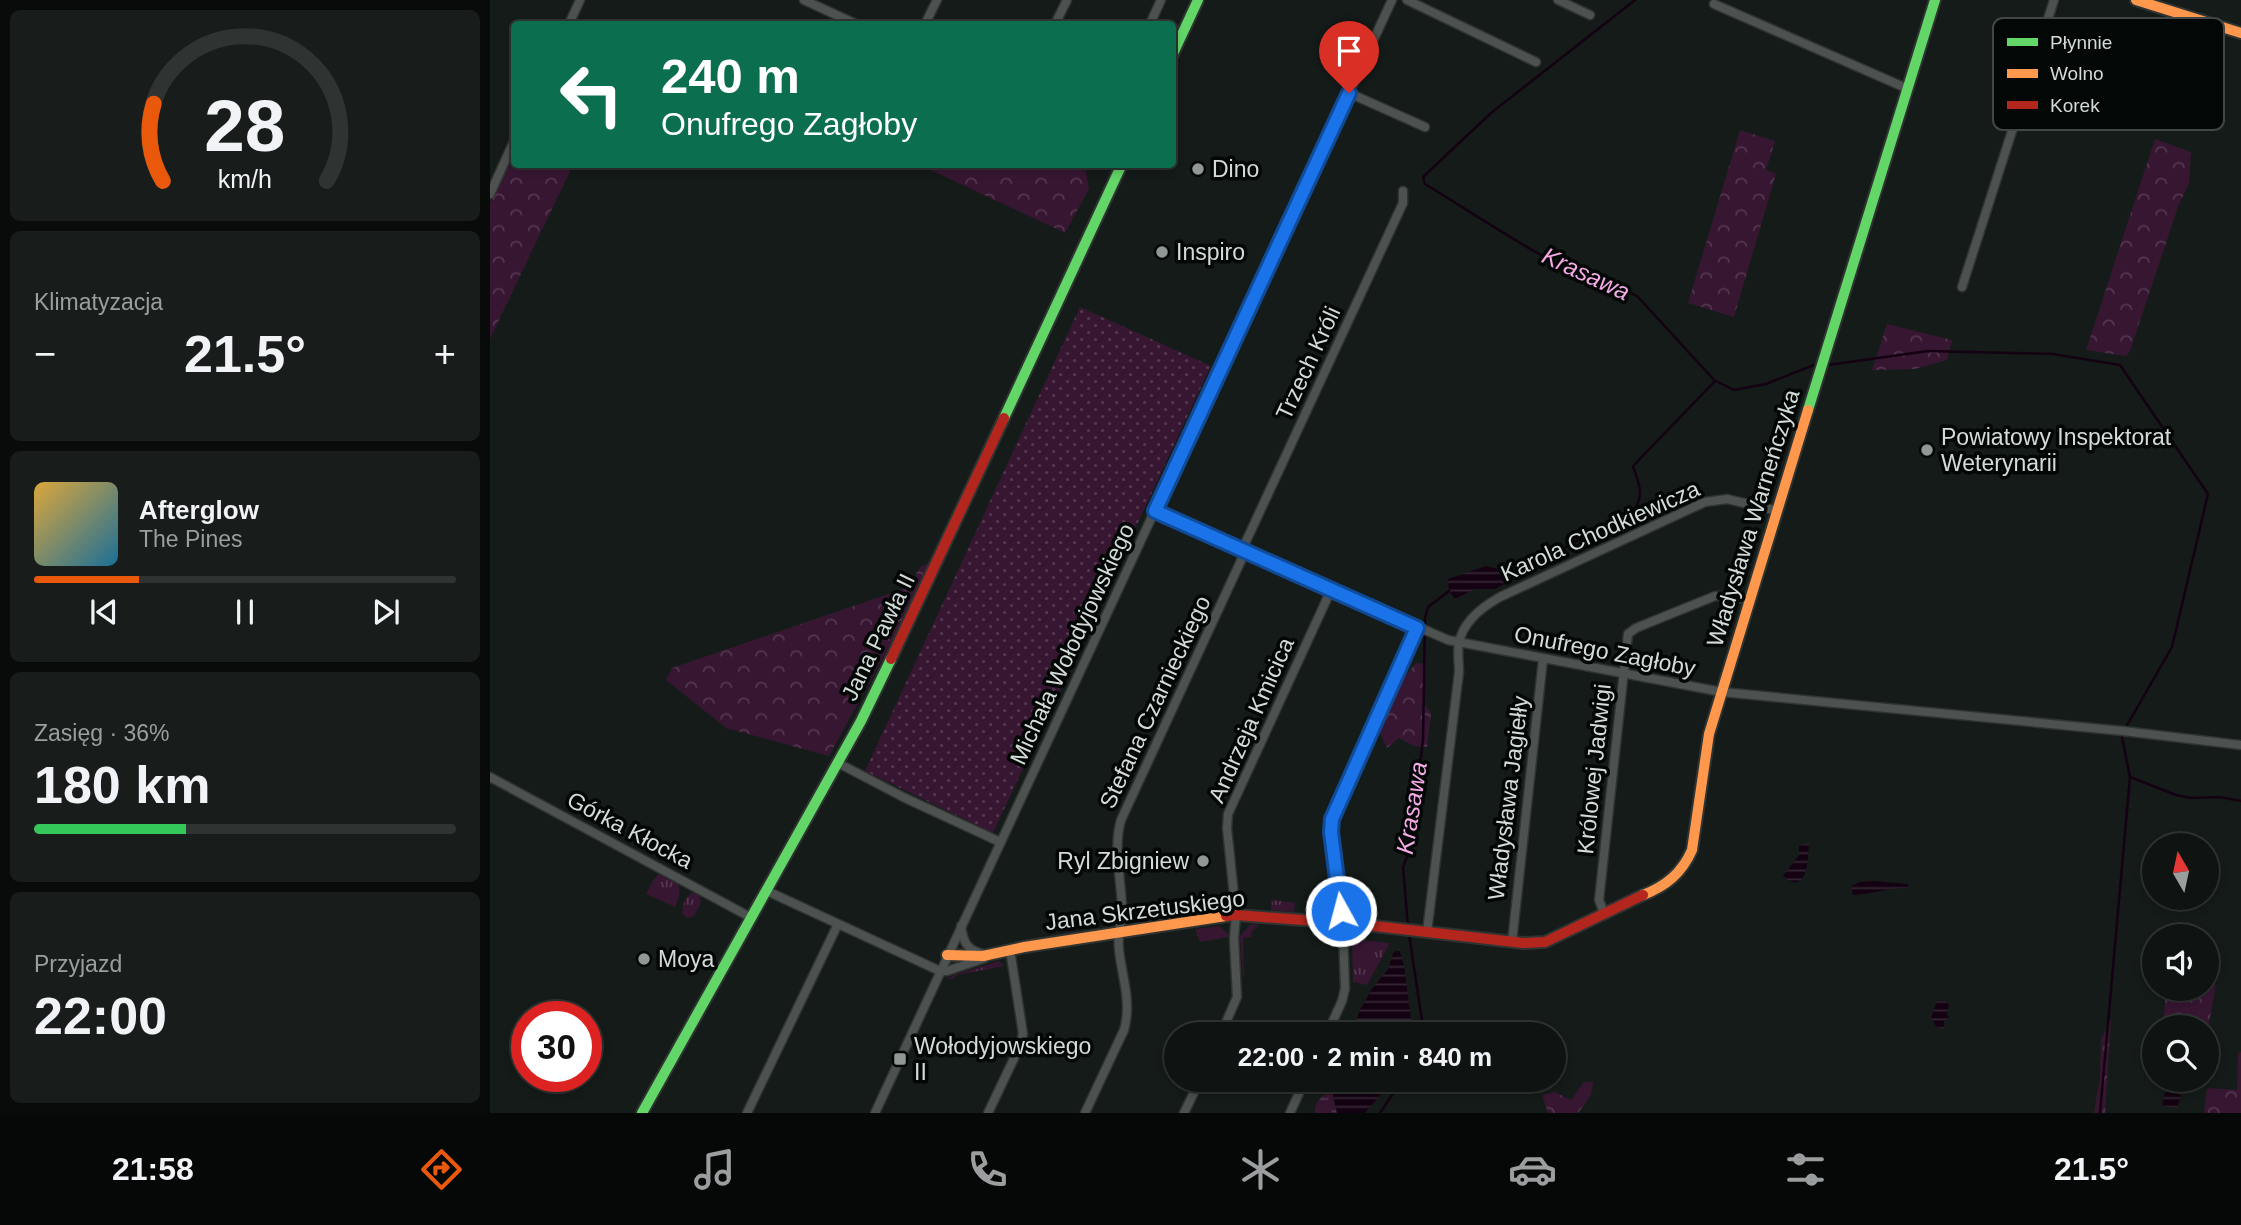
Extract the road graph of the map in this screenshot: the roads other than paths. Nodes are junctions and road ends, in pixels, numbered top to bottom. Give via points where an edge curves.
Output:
1 (580, 0) edge
2 (803, 0) edge
3 (937, 0) edge
4 (1067, 0) edge
5 (1161, 0) edge
6 (1198, 0) edge
7 (1392, 0) edge
8 (1407, 0) edge
9 (1558, 0) edge
10 (2054, 0) edge
11 (2136, 0) edge
12 (1931, 1) edge
13 (1714, 4) dead end
14 (1590, 15) dead end
15 (2048, 18) edge
16 (2193, 18) edge
17 (570, 21) edge
18 (849, 21) edge
19 (926, 21) edge
20 (1056, 21) edge
21 (1151, 21) edge
22 (2224, 28) edge
23 (2241, 33) edge
24 (1176, 47) edge
25 (1536, 62) dead end
26 (1906, 88) junction
27 (1349, 93) junction
28 (1425, 127) dead end
29 (2012, 130) edge
30 (511, 148) edge
31 (1120, 168) edge
32 (1403, 191) dead end
33 (490, 194) edge
34 (1962, 287) dead end
35 (1155, 511) junction
36 (1778, 511) junction
37 (1243, 551) junction
38 (1332, 590) junction
39 (1750, 600) junction
40 (1423, 631) junction
41 (1459, 642) junction
42 (1543, 659) junction
43 (1624, 674) junction
44 (1722, 692) junction
45 (2241, 745) edge
46 (838, 763) junction
47 (490, 777) edge
48 (1000, 842) junction
49 (767, 891) junction
50 (1604, 913) junction
51 (1236, 915) junction
52 (752, 918) junction
53 (1342, 923) junction
54 (838, 924) junction
55 (961, 926) junction
56 (1427, 932) junction
57 (1118, 933) junction
58 (1511, 942) junction
59 (1010, 950) junction
60 (947, 954) junction
61 (993, 954) junction
62 (940, 971) junction
63 (1226, 1022) edge
64 (1332, 1022) edge
65 (1194, 1092) edge
66 (1300, 1092) edge
67 (642, 1113) edge
68 (747, 1113) edge
69 (875, 1113) edge
70 (988, 1113) edge
71 (1085, 1113) edge
72 (1184, 1113) edge
73 (1290, 1113) edge

1 - 17 street
2 - 18 street
3 - 19 street
4 - 20 street
5 - 21 street
6 - 24 street
7 - 27 street, Michała Wołodyjowskiego
8 - 25 street
9 - 14 street
10 - 15 street
11 - 16 street
12 - 26 street, Władysława Warneńczyka
13 - 26 street
22 - 23 street
26 - 36 street, Władysława Warneńczyka
27 - 28 street
27 - 35 street, Michała Wołodyjowskiego
29 - 34 street
30 - 33 street
31 - 46 street, Jana Pawła II
32 - 37 street, Trzech Króli via 1403,203
35 - 37 street, Onufrego Zagłoby
35 - 48 street, Michała Wołodyjowskiego
36 - 39 street, Władysława Warneńczyka
36 - 41 street, Karola Chodkiewicza via 1727,499 1705,502 1492,601 1476,613
37 - 38 street, Onufrego Zagłoby
37 - 57 street, Stefana Czarnieckiego via 1121,820
38 - 40 street, Onufrego Zagłoby
38 - 51 street, Andrzeja Kmicica via 1228,814
39 - 43 street, Królowej Jadwigi via 1715,596 1631,631
39 - 44 street, Władysława Warneńczyka
40 - 41 street, Onufrego Zagłoby
40 - 53 street via 1332,819
41 - 42 street, Onufrego Zagłoby
41 - 56 street
42 - 43 street, Onufrego Zagłoby
42 - 58 street, Władysława Jagiełły
43 - 44 street, Onufrego Zagłoby
43 - 50 street, Królowej Jadwigi via 1599,900
44 - 45 street, Onufrego Zagłoby
44 - 50 street, Władysława Warneńczyka via 1705,753 1686,864 1658,889
46 - 48 street
46 - 49 street, Jana Pawła II
47 - 52 street, Górka Kłocka
48 - 55 street, Michała Wołodyjowskiego
49 - 52 street, Jana Pawła II
49 - 54 street
50 - 58 street, Władysława Warneńczyka via 1553,940
51 - 53 street, Jana Skrzetuskiego
51 - 57 street, Jana Skrzetuskiego
51 - 63 street, Andrzeja Kmicica via 1237,997
52 - 67 street, Jana Pawła II
53 - 56 street, Jana Skrzetuskiego
53 - 64 street via 1345,993
54 - 62 street
54 - 68 street
55 - 60 street, Michała Wołodyjowskiego
55 - 61 street via 964,942 972,950
56 - 58 street, Jana Skrzetuskiego
57 - 59 street, Jana Skrzetuskiego
57 - 71 street, Stefana Czarnieckiego via 1128,1016
59 - 61 street, Jana Skrzetuskiego
59 - 70 street via 1023,1034
60 - 61 street, Jana Skrzetuskiego
60 - 62 street, Michała Wołodyjowskiego
61 - 62 street, Jana Skrzetuskiego
62 - 69 street, Michała Wołodyjowskiego
65 - 72 street
66 - 73 street

